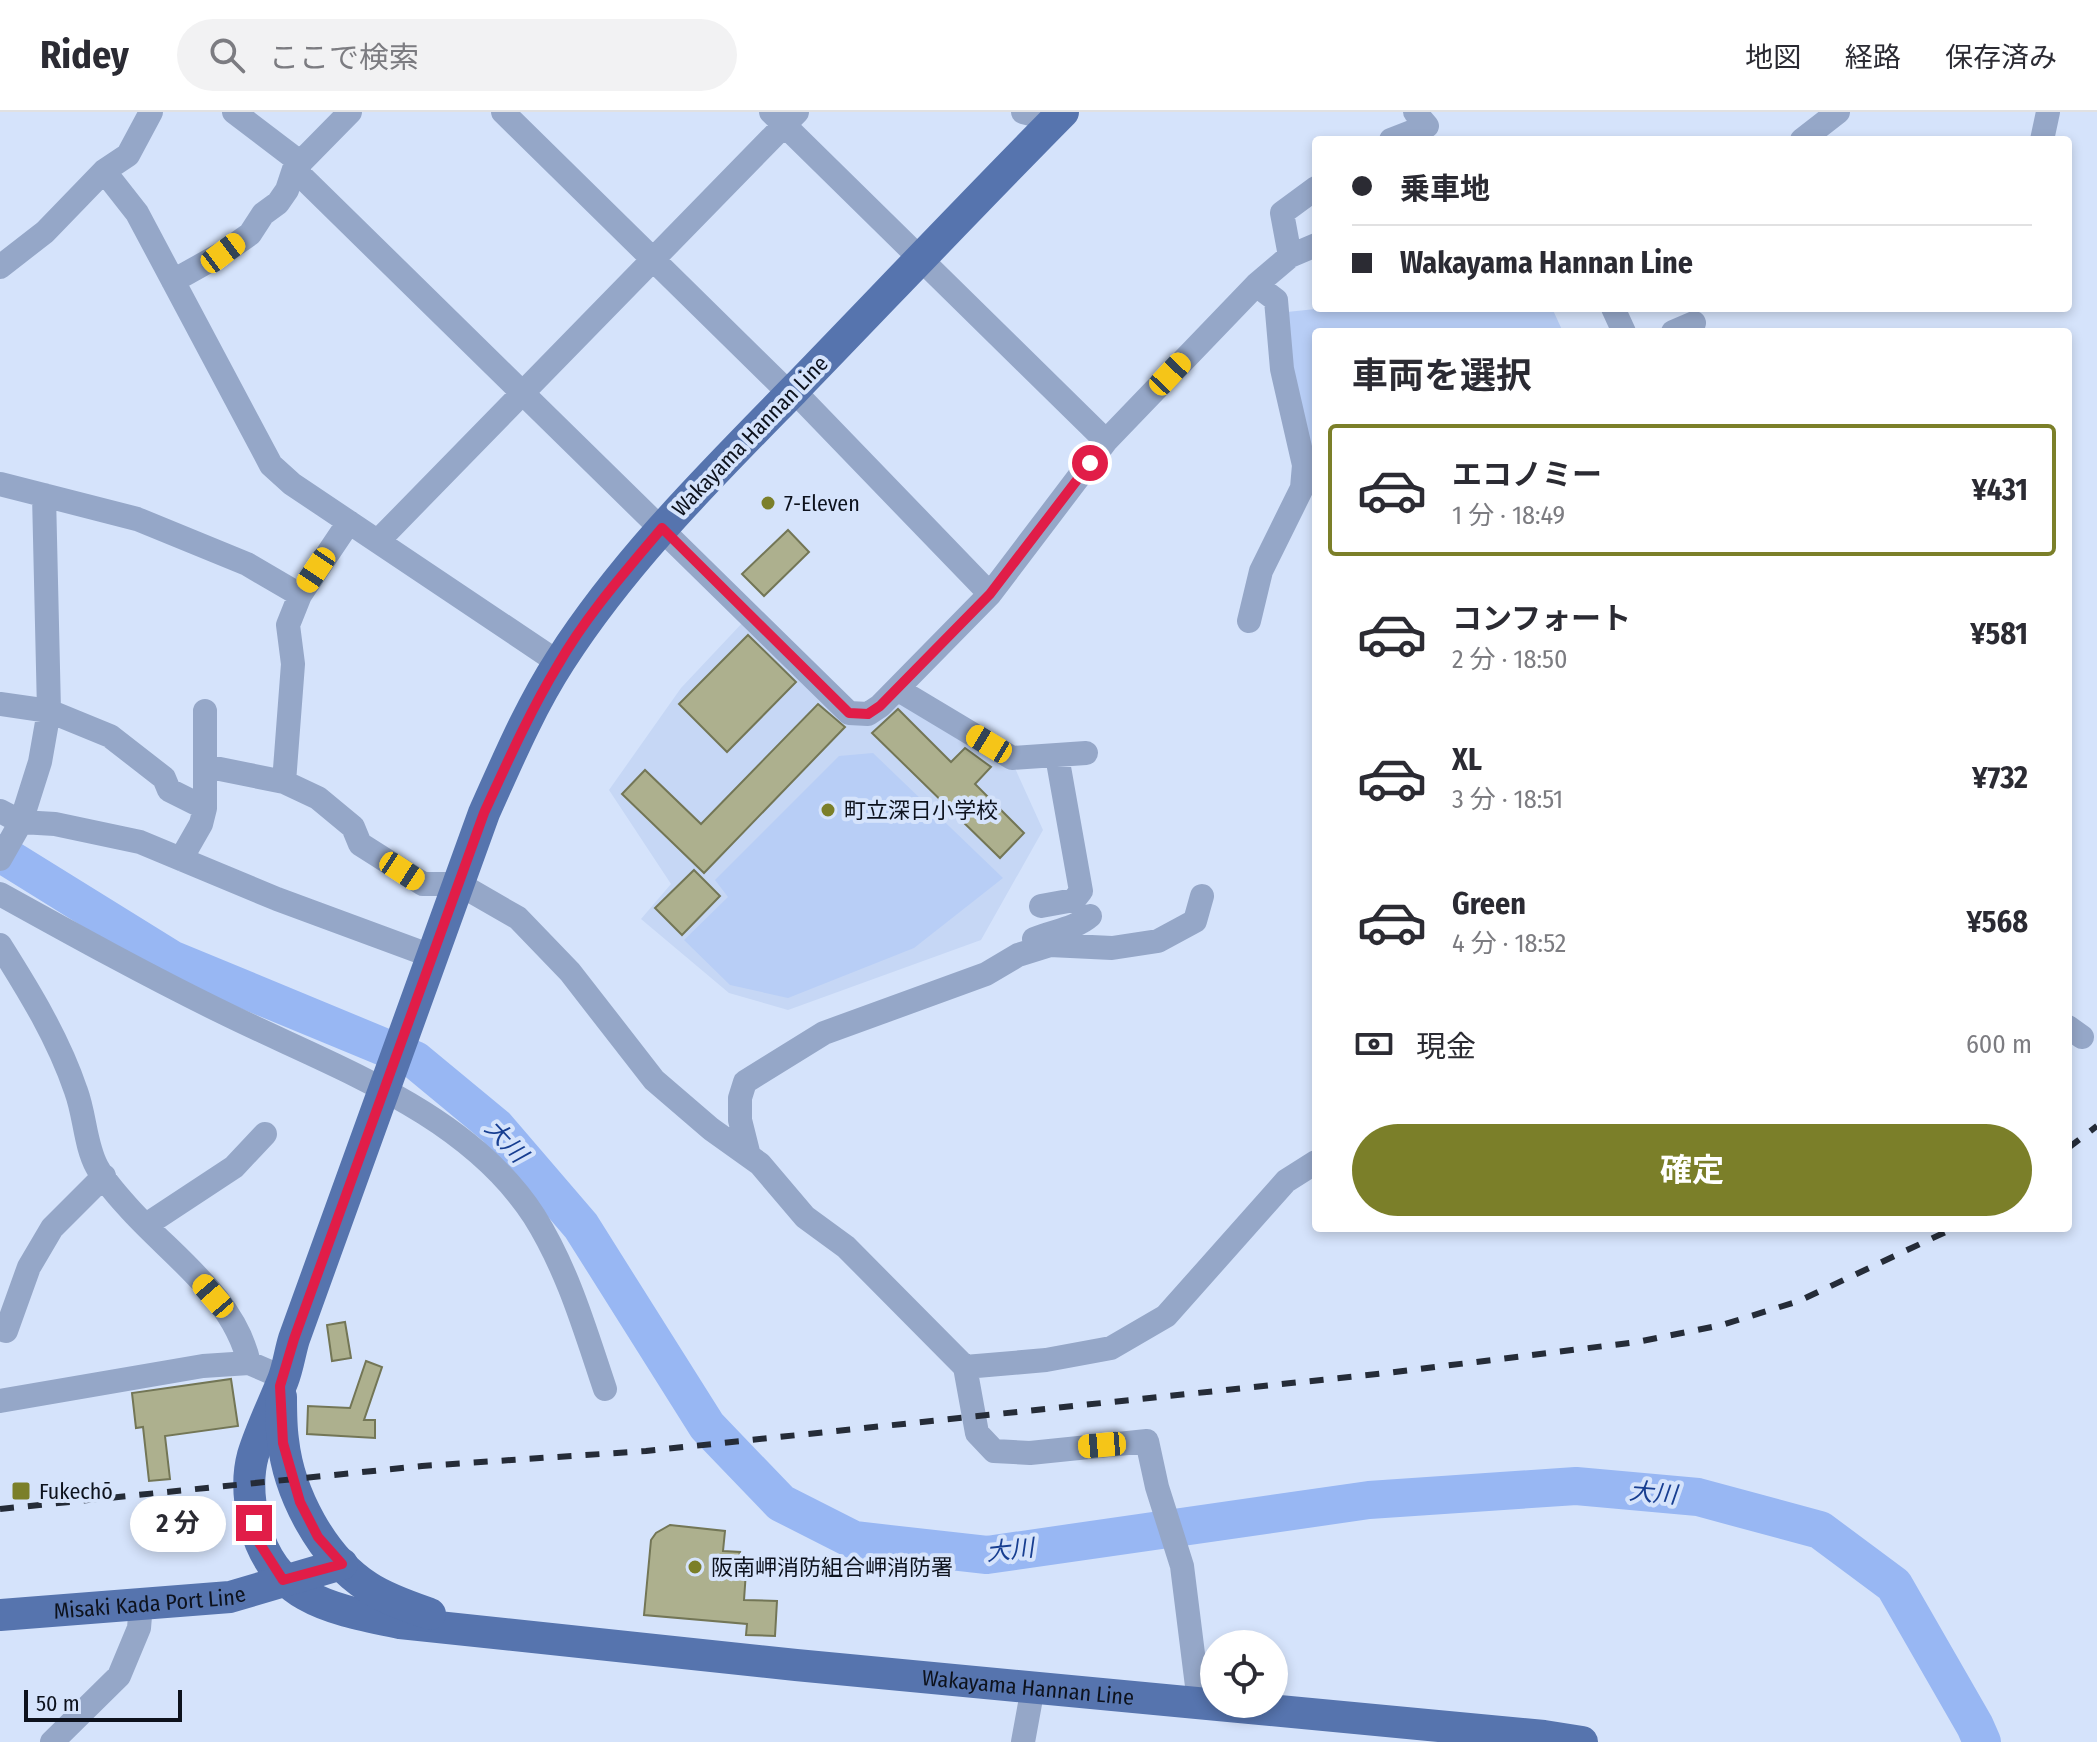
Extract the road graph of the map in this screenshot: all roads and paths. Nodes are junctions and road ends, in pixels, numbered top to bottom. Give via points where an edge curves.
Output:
1 (151, 112) edge
2 (234, 112) edge
3 (350, 112) edge
4 (503, 112) edge
5 (1023, 112) edge
6 (1838, 112) edge
7 (2048, 112) edge
8 (784, 116) edge
9 (1059, 116) edge
10 (1807, 136) edge
11 (2043, 136) edge
12 (298, 166) junction
13 (104, 171) junction
14 (1312, 191) edge
15 (1312, 247) edge
16 (1290, 256) junction
17 (653, 258) junction
18 (919, 258) junction
19 (0, 267) edge
20 (173, 281) junction
21 (1256, 285) junction
22 (792, 392) junction
23 (521, 393) junction
24 (1106, 441) junction
25 (0, 484) edge
26 (44, 495) junction
27 (349, 522) junction
28 (662, 528) junction
29 (378, 541) junction
30 (990, 594) junction
31 (300, 595) junction
32 (1249, 621) dead end
33 (559, 663) junction
34 (897, 689) junction
35 (0, 704) edge
36 (49, 711) junction
37 (205, 711) dead end
38 (1086, 753) dead end
39 (1057, 756) junction
40 (205, 766) junction
41 (284, 782) junction
42 (205, 808) junction
43 (12, 822) edge
44 (0, 859) edge
45 (181, 859) junction
46 (459, 884) junction
47 (0, 894) edge
48 (1202, 896) dead end
49 (1041, 906) dead end
50 (1090, 916) dead end
51 (0, 945) edge
52 (434, 957) junction
53 (994, 969) junction
54 (388, 1084) junction
55 (265, 1134) dead end
56 (749, 1156) junction
57 (1312, 1165) edge
58 (104, 1176) junction
59 (146, 1225) junction
60 (11, 1331) edge
61 (249, 1363) junction
62 (965, 1367) junction
63 (282, 1382) junction
64 (605, 1389) dead end
65 (0, 1401) edge
66 (342, 1564) junction
67 (283, 1580) junction
68 (141, 1604) junction
69 (0, 1615) edge
70 (476, 1629) junction
71 (1033, 1687) junction
72 (1196, 1703) junction
73 (52, 1742) edge
74 (1023, 1742) edge
75 (1582, 1742) edge

1 - 13 street via 128,155
2 - 12 street
3 - 12 street
4 - 17 street
5 - 9 street
6 - 10 street
7 - 11 street
8 - 17 street
8 - 18 street
9 - 18 main road, Wakayama Hannan Line
12 - 20 street via 278,203 250,234
12 - 23 street
13 - 19 street via 45,232
13 - 20 street via 137,213
14 - 16 street via 1282,213
15 - 16 street
16 - 21 street
17 - 22 street
17 - 23 street
18 - 22 main road, Wakayama Hannan Line
18 - 24 street
20 - 27 street via 271,465
21 - 24 street
21 - 32 street via 1276,300 1282,369 1304,465 1302,488 1261,571
22 - 28 main road, Wakayama Hannan Line
22 - 30 street
23 - 28 street
23 - 29 street
24 - 30 street
25 - 26 street
26 - 31 street via 137,519 247,564
26 - 36 street
27 - 29 street
27 - 31 street
28 - 33 main road, Wakayama Hannan Line via 608,592
28 - 34 street via 849,713 868,714
29 - 33 street
30 - 34 street
31 - 41 street via 288,625 293,664
33 - 46 main road, Wakayama Hannan Line via 484,813
34 - 39 street via 1012,758
35 - 36 street
36 - 42 street via 110,736 164,778 169,790
36 - 43 street via 40,762
37 - 40 street
38 - 39 street
39 - 49 street via 1081,891 1074,900
40 - 41 street
40 - 42 street
41 - 46 street via 318,798 353,827 360,844 423,884
42 - 45 street
43 - 44 street
43 - 45 street via 55,824 140,842
45 - 52 street
46 - 52 main road, Wakayama Hannan Line
46 - 56 street via 518,918 570,972 654,1080
47 - 54 street via 137,970
48 - 53 street via 1195,921 1158,941 1112,948 1050,945
50 - 53 street via 1024,944
51 - 58 street via 54,1037
52 - 54 main road, Wakayama Hannan Line
53 - 56 street via 824,1033 745,1082 740,1120
54 - 63 main road, Wakayama Hannan Line
54 - 64 street via 490,1164 533,1214 565,1273
55 - 59 street via 234,1167
56 - 62 street via 805,1217 846,1247
57 - 62 street via 1286,1181 1166,1316 1125,1340 1111,1348 1046,1360
58 - 59 street
58 - 60 street via 52,1228 29,1267
59 - 61 street via 231,1317
61 - 63 street
61 - 65 street
62 - 72 street via 977,1433 994,1451 1030,1453 1147,1441 1182,1566
63 - 66 main road, Wakayama Hannan Line via 283,1443 300,1502 318,1537
63 - 67 main road, Wakayama Hannan Line via 252,1457 250,1506 258,1541
66 - 67 main road, Misaki Kada Port Line
66 - 70 main road, Wakayama Hannan Line via 368,1587
67 - 68 main road, Misaki Kada Port Line via 230,1597
67 - 70 main road, Wakayama Hannan Line via 339,1610 400,1623
68 - 69 main road, Misaki Kada Port Line
68 - 73 street via 139,1628 119,1676
70 - 71 main road, Wakayama Hannan Line
71 - 72 main road, Wakayama Hannan Line
71 - 74 street
72 - 75 main road, Wakayama Hannan Line

